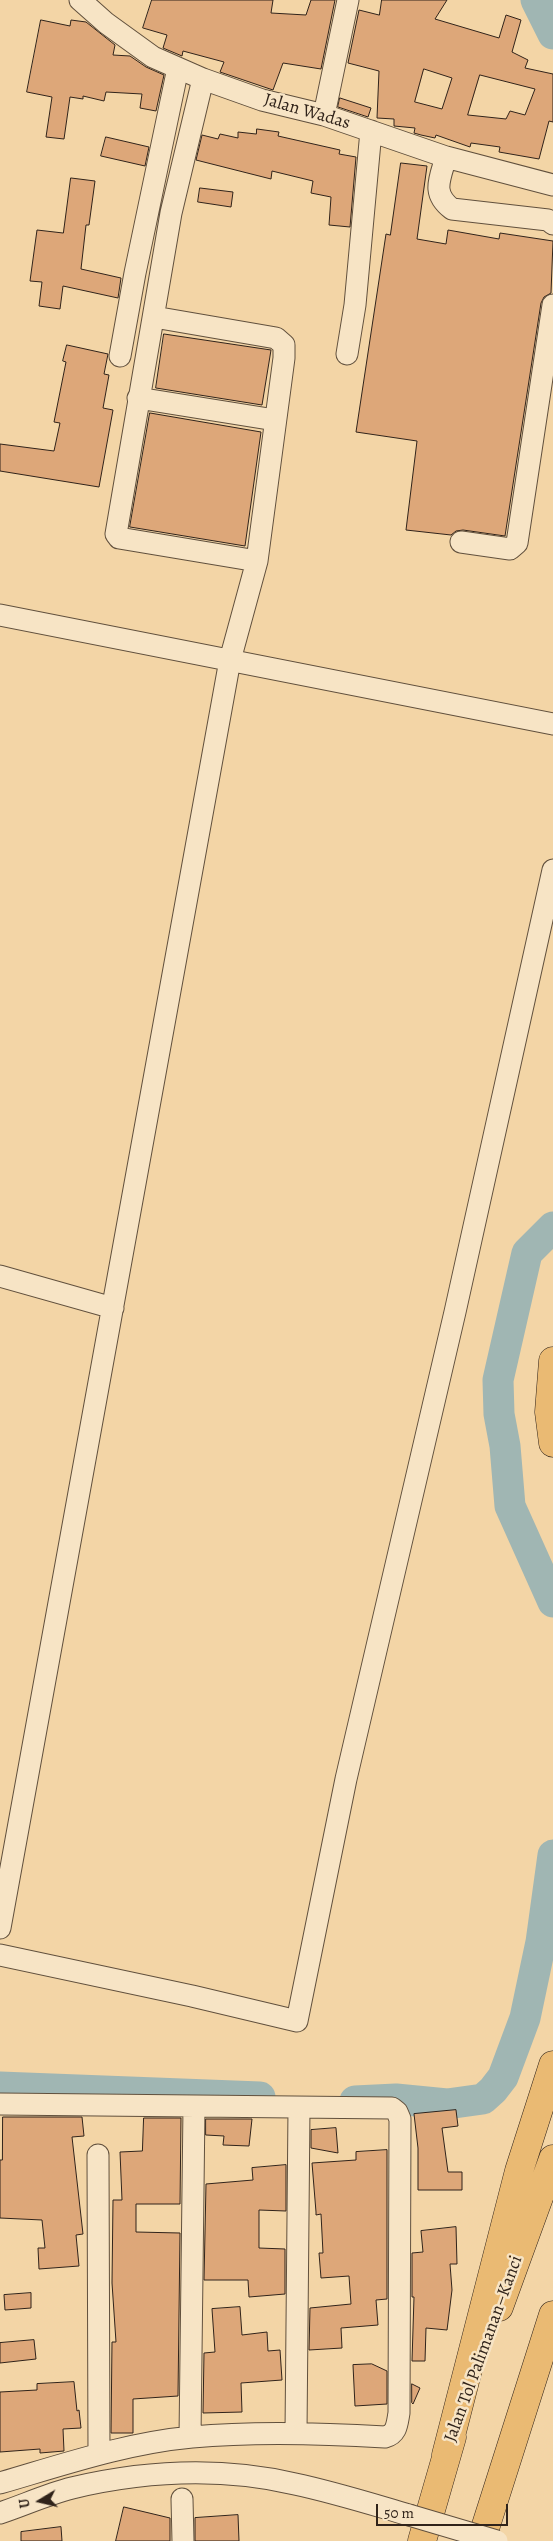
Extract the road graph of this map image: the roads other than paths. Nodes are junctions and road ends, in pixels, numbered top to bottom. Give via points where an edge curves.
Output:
1 (80, 0) edge
2 (348, 0) edge
3 (178, 68) junction
4 (203, 79) junction
5 (324, 115) junction
6 (371, 131) junction
7 (446, 157) junction
8 (553, 185) edge
9 (553, 224) edge
10 (553, 305) edge
11 (154, 317) junction
12 (347, 354) dead end
13 (120, 356) dead end
14 (138, 398) junction
15 (275, 420) junction
16 (461, 542) dead end
17 (257, 561) junction
18 (0, 615) edge
19 (230, 660) junction
20 (553, 724) edge
21 (553, 870) edge
22 (0, 1276) edge
23 (113, 1308) junction
24 (553, 1361) edge
25 (553, 1443) edge
26 (0, 1928) edge
27 (0, 1955) edge
28 (553, 2065) edge
29 (0, 2104) edge
30 (194, 2107) junction
31 (299, 2108) junction
32 (98, 2155) dead end
33 (553, 2158) edge
34 (553, 2315) edge
35 (296, 2432) junction
36 (190, 2437) junction
37 (99, 2454) junction
38 (446, 2455) junction
39 (0, 2483) edge
40 (182, 2499) dead end
41 (0, 2513) edge
42 (183, 2541) edge
43 (422, 2541) edge
44 (482, 2541) edge
45 (497, 2541) edge

1 - 3 street, Jalan Wadas via 153,57
2 - 5 street
3 - 4 street, Jalan Wadas
3 - 13 street
4 - 5 street, Jalan Wadas via 262,100
4 - 11 street via 171,214
5 - 6 street, Jalan Wadas
6 - 7 street, Jalan Wadas
6 - 12 street via 355,305
7 - 8 street, Jalan Wadas
7 - 9 street via 438,189 442,201 452,209 548,220
10 - 16 street via 517,543 510,549
11 - 14 street
11 - 15 street via 276,338 282,342 284,358
14 - 15 street
14 - 17 street via 116,528 119,538
15 - 17 street
17 - 19 street
18 - 19 street
19 - 20 street
19 - 23 street
21 - 27 street via 475,1225 346,1779 298,2022
22 - 23 street
23 - 26 street
24 - 25 highway via 549,1412
28 - 38 highway via 519,2171
29 - 30 street
30 - 31 street
30 - 36 street
31 - 35 street
31 - 35 street via 392,2108 400,2119 399,2413 394,2432 385,2437
32 - 37 street
33 - 38 highway, Jalan Tol Palimanan–Kanci
34 - 44 highway
35 - 36 street
36 - 37 street
37 - 39 street
38 - 43 highway, Jalan Tol Palimanan–Kanci
40 - 42 street
41 - 45 street, bridge via 70,2488 131,2476 198,2473 295,2484

